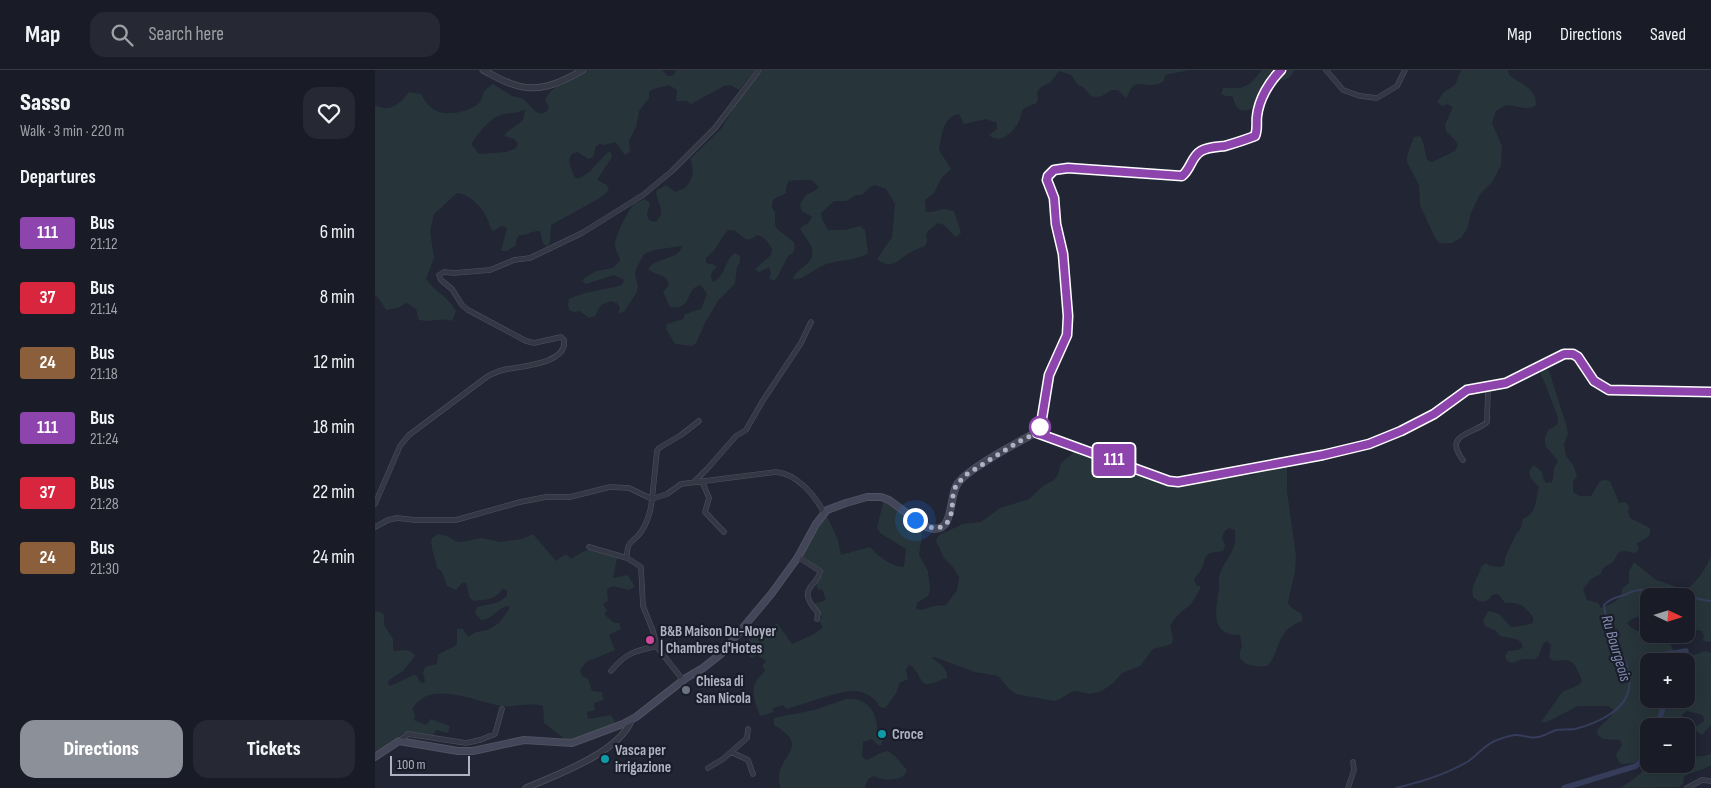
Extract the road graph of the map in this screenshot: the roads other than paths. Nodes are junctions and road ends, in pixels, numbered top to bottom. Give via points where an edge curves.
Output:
1 (483, 70) edge
2 (583, 70) edge
3 (759, 70) edge
4 (1281, 70) edge
5 (1326, 70) edge
6 (1405, 70) edge
7 (811, 322) dead end
8 (1488, 388) junction
9 (1711, 392) edge
10 (699, 421) dead end
11 (1037, 433) junction
12 (1463, 460) dead end
13 (702, 481) junction
14 (694, 482) junction
15 (652, 499) junction
16 (375, 504) edge
17 (824, 513) junction
18 (375, 527) edge
19 (724, 532) dead end
20 (589, 548) dead end
21 (797, 556) junction
22 (627, 558) junction
23 (817, 619) dead end
24 (657, 646) junction
25 (611, 672) dead end
26 (683, 680) junction
27 (502, 709) dead end
28 (631, 721) junction
29 (748, 729) dead end
30 (399, 741) junction
31 (731, 752) junction
32 (375, 757) edge
33 (1353, 762) dead end
34 (708, 768) dead end
35 (753, 774) dead end
36 (1711, 781) edge
37 (526, 788) edge
38 (1348, 788) edge
39 (1687, 788) edge

1 - 2 street via 513,85 539,89
3 - 16 street via 715,128 643,195 582,233 530,258 514,260 490,270 439,275 468,310 526,341 534,343 561,337 564,349 540,364 502,370 488,376 409,436 400,446
4 - 11 street via 1260,103 1255,136 1199,152 1182,176 1068,168 1054,170 1048,176 1063,254 1068,316 1067,335 1049,375
5 - 6 street via 1343,90 1377,98 1397,86
7 - 14 street via 747,430 736,436
8 - 9 main road via 1568,354 1578,357 1594,381 1609,390
8 - 11 main road via 1467,390 1434,414 1369,444 1186,482 1169,481
8 - 12 street via 1487,422 1458,440
10 - 15 street via 657,451
11 - 17 main road via 967,474 957,484 951,515 943,525 924,526 881,496 867,497
13 - 14 street
13 - 17 street via 780,472 808,490
13 - 19 street via 709,498 705,512
14 - 15 street via 681,484
15 - 18 street via 629,488 610,487 519,502 456,520 397,518
15 - 22 street via 642,530 627,547
17 - 21 main road
20 - 22 street
21 - 23 street via 820,571 807,590 809,600 818,613
21 - 26 main road via 772,593 723,653
22 - 24 street via 641,567 643,606
24 - 25 street via 632,652
24 - 26 street
26 - 28 main road
27 - 30 street via 495,734 480,740 466,743 408,734
28 - 30 main road via 571,743 524,740 473,752
28 - 37 street via 619,738 605,749 562,774
29 - 31 street via 747,738
30 - 32 main road
31 - 34 street
31 - 35 street via 748,760
33 - 38 street
36 - 39 street via 1702,780

